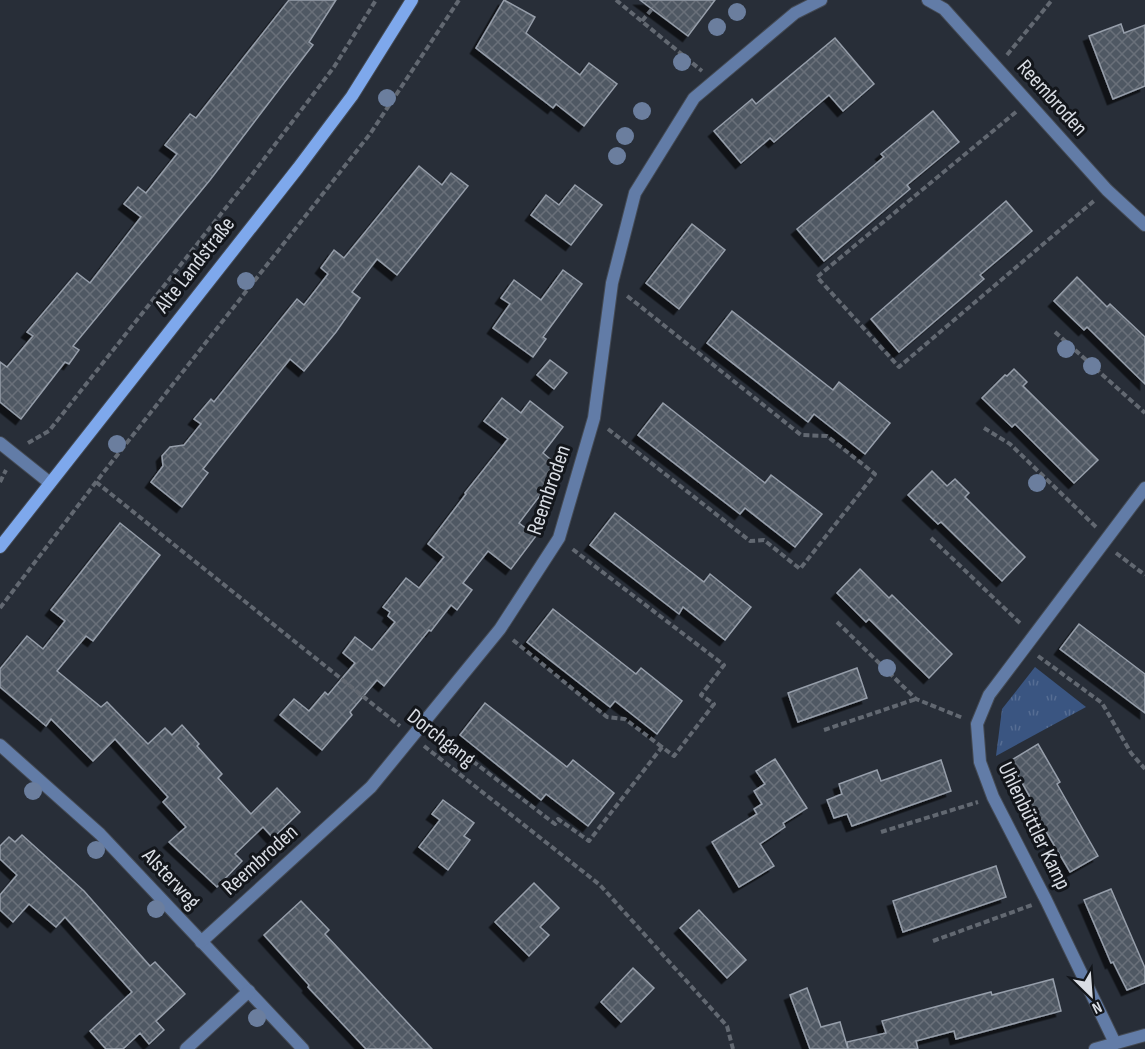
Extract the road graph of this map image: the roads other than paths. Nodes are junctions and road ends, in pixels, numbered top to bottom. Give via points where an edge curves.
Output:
1 (412, 0) edge
2 (821, 0) edge
3 (928, 0) edge
4 (1145, 225) edge
5 (0, 443) edge
6 (50, 483) junction
7 (1145, 488) edge
8 (0, 547) edge
9 (0, 746) edge
10 (201, 942) junction
11 (249, 991) junction
12 (1145, 1035) edge
13 (1115, 1043) junction
14 (186, 1049) edge
15 (303, 1049) edge
16 (1095, 1049) edge

1 - 6 main road, Alte Landstraße via 352,96
2 - 10 street, Reembroden via 795,13 694,98 635,193 612,283 594,418 559,538 500,628 371,788
3 - 4 street, Reembroden via 945,9 1107,190
5 - 6 street
6 - 8 main road, Alte Landstraße
7 - 13 street, Uhlenbüttler Kamp via 989,695 977,724 980,762 993,797
9 - 10 street, Alsterweg via 100,834
10 - 11 street, Alsterweg
11 - 14 street
11 - 15 street, Alsterweg
12 - 13 street
13 - 16 street

